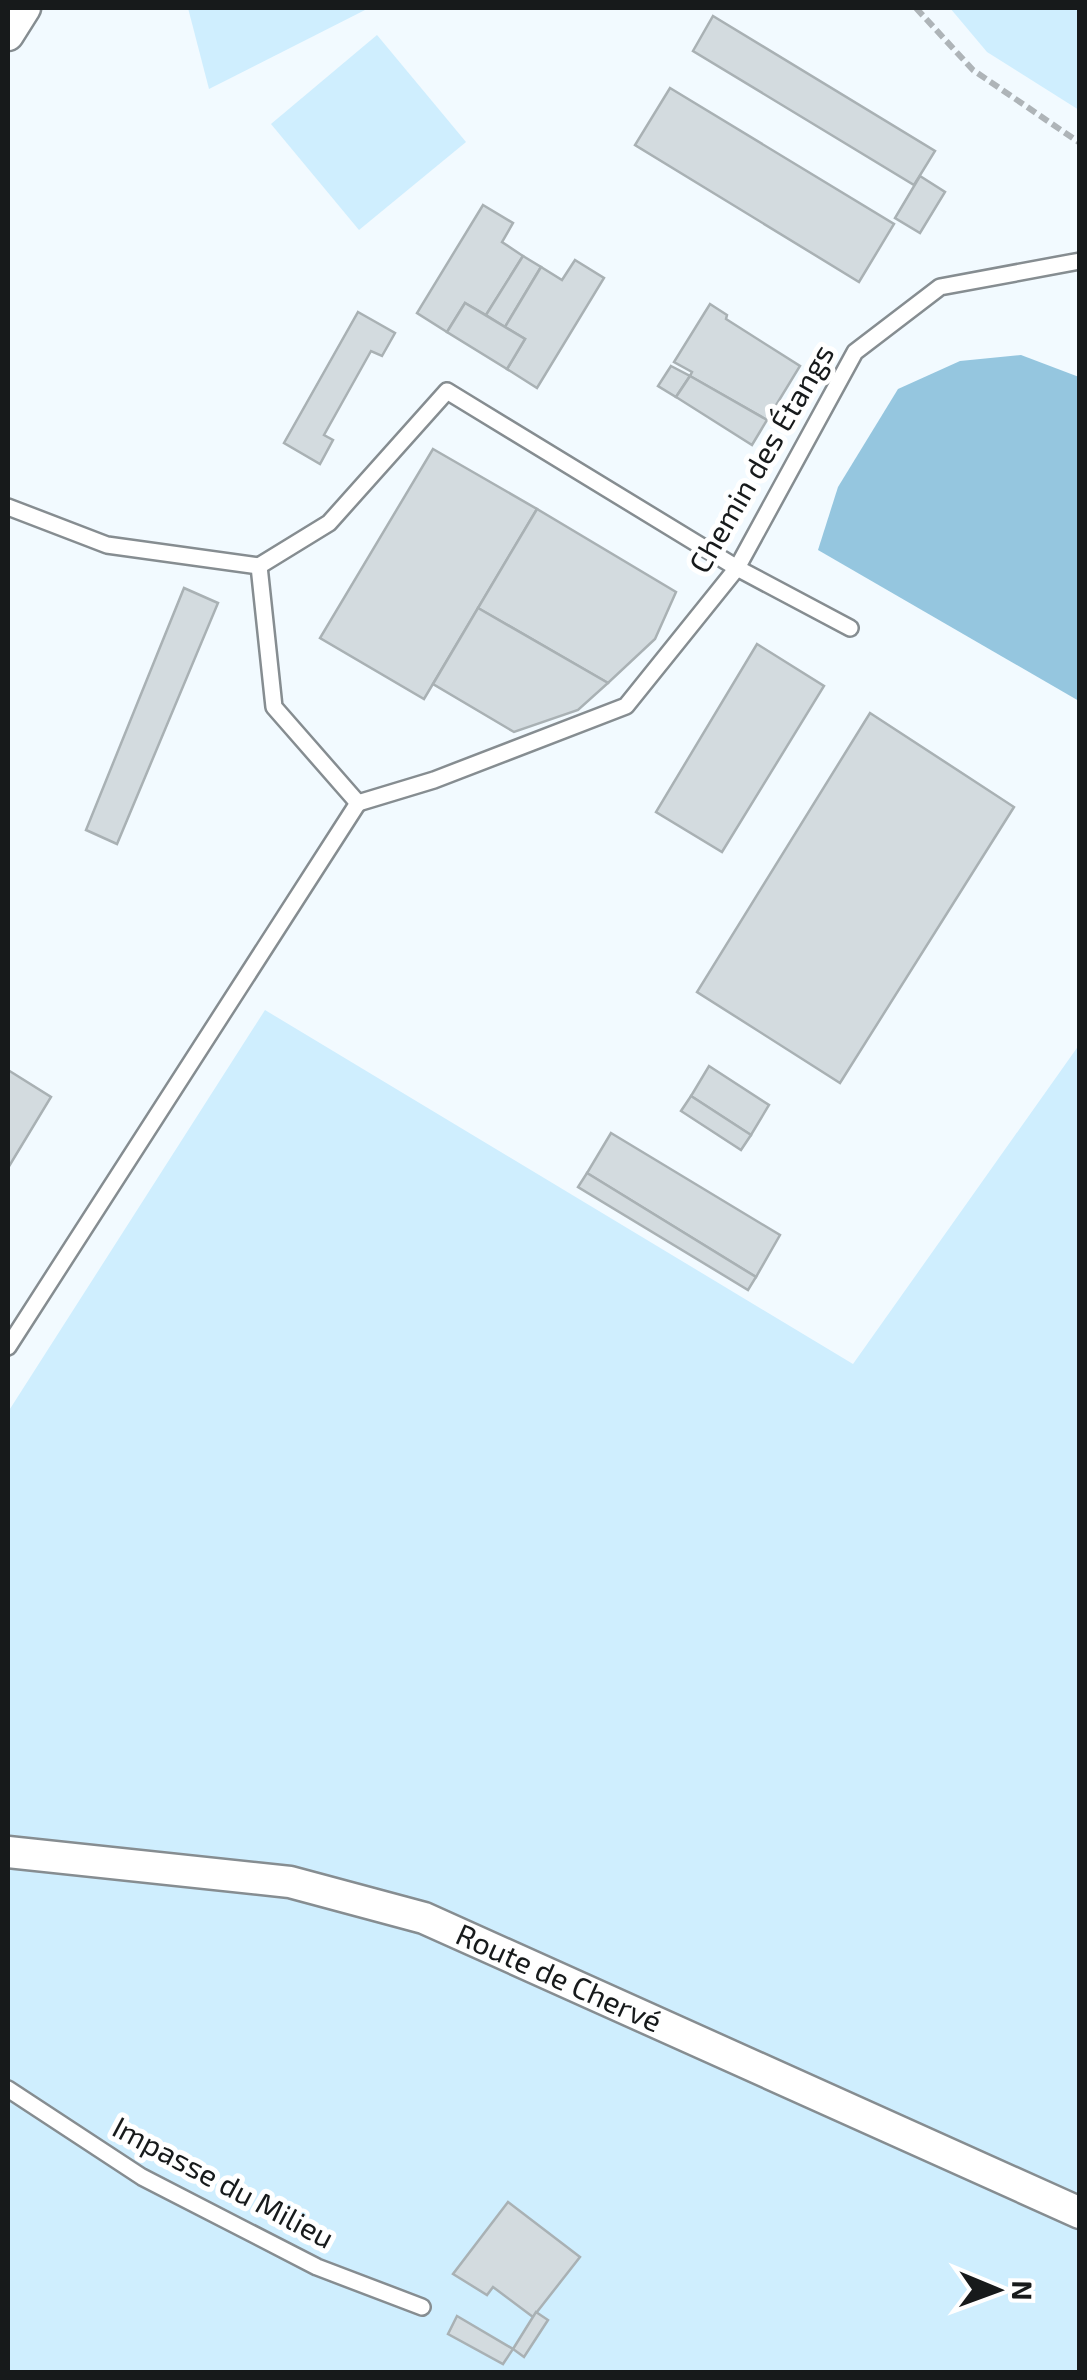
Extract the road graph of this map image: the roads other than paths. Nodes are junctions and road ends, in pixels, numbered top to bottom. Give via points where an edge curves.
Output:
1 (24, 8) edge
2 (8, 35) edge
3 (1080, 260) edge
4 (8, 507) edge
5 (260, 566) junction
6 (737, 568) junction
7 (850, 628) dead end
8 (358, 803) junction
9 (8, 1347) edge
10 (8, 1852) edge
11 (8, 2089) edge
12 (1080, 2213) edge
13 (422, 2307) dead end

1 - 2 street
3 - 6 lane, Chemin des Étangs via 940,286 855,352
4 - 5 lane via 107,545
5 - 6 lane via 329,523 447,391
5 - 8 lane via 274,706
6 - 7 lane
6 - 8 lane, Chemin des Étangs via 626,706
8 - 9 lane
10 - 12 street, Route de Chervé via 290,1882 424,1918
11 - 13 lane, Impasse du Milieu via 142,2177 317,2268

